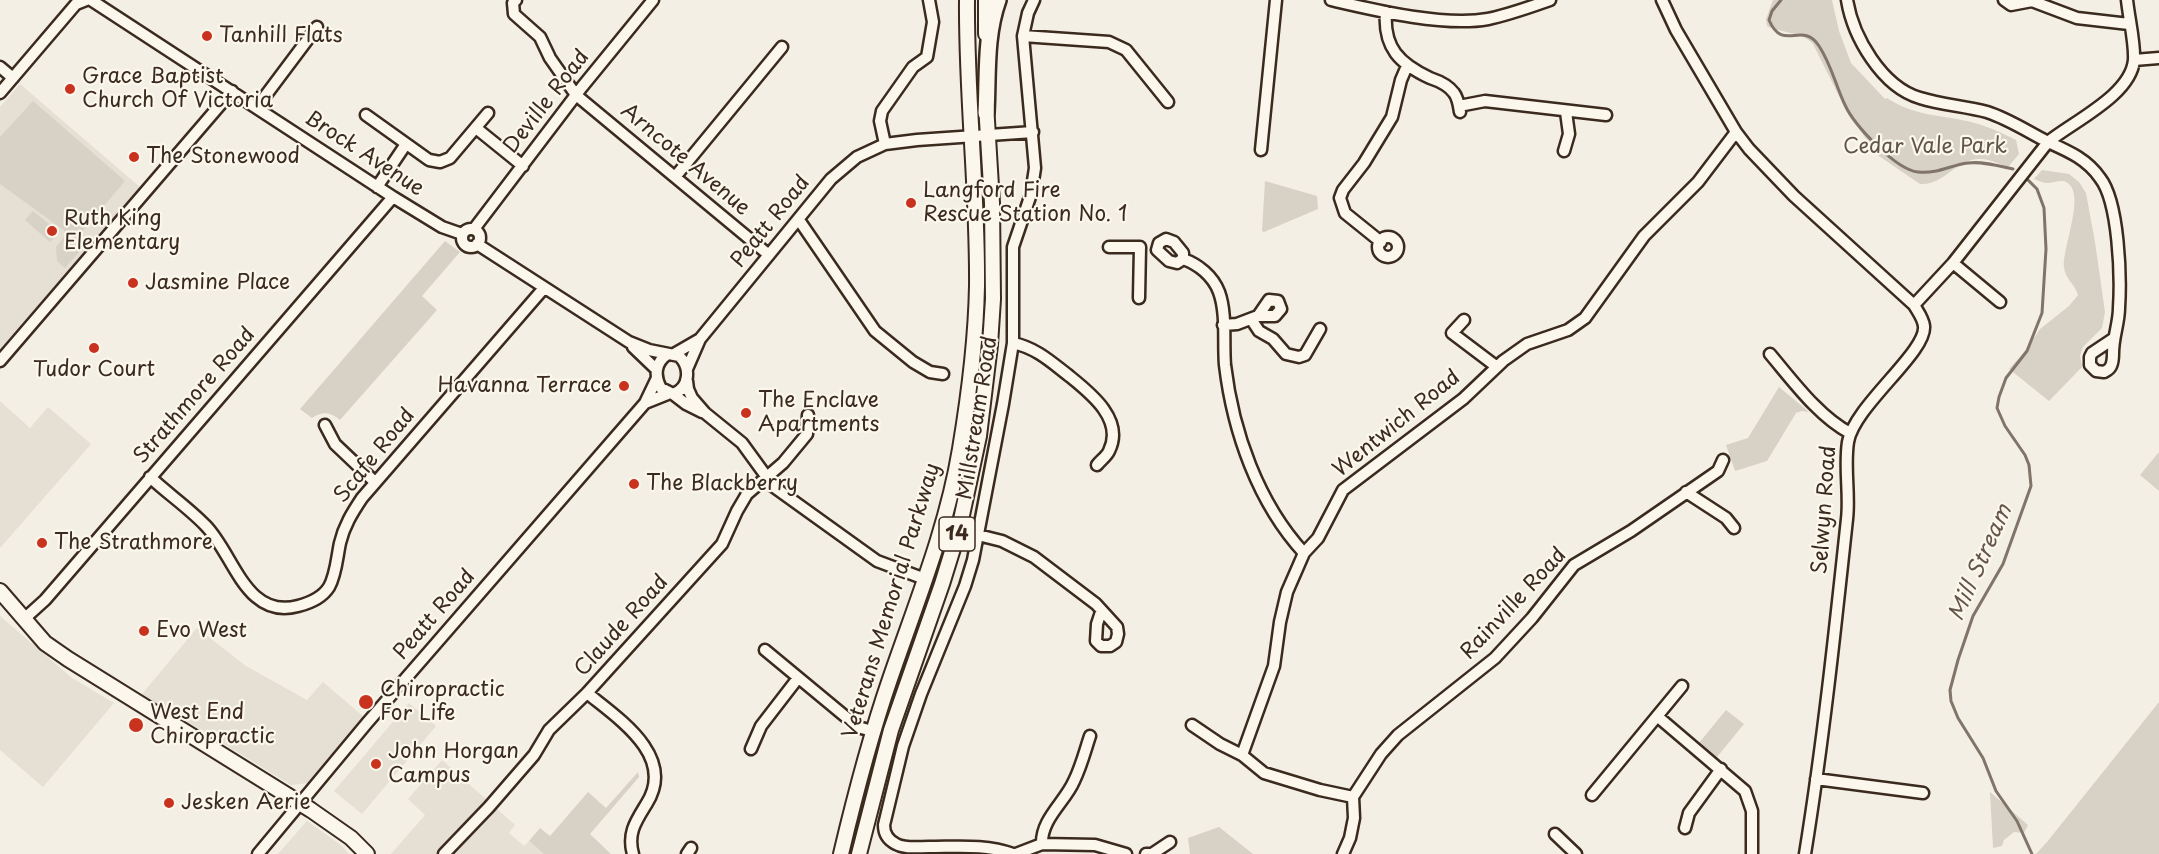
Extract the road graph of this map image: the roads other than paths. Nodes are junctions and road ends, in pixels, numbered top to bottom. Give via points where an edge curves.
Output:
1 (516, 0) edge
2 (653, 0) edge
3 (929, 0) edge
4 (966, 0) edge
5 (986, 0) edge
6 (998, 0) edge
7 (1034, 0) edge
8 (1276, 0) edge
9 (1331, 0) edge
10 (1550, 0) edge
11 (1662, 0) edge
12 (1847, 0) edge
13 (2004, 0) edge
14 (2127, 0) edge
15 (91, 1) edge
16 (2032, 1) edge
17 (1386, 12) junction
18 (2129, 24) junction
19 (317, 27) dead end
20 (1023, 36) junction
21 (782, 47) dead end
22 (2159, 58) edge
23 (2134, 60) junction
24 (1407, 66) junction
25 (0, 67) edge
26 (13, 78) junction
27 (232, 91) junction
28 (0, 93) edge
29 (576, 95) junction
30 (1168, 102) dead end
31 (256, 107) junction
32 (1566, 111) junction
33 (488, 113) dead end
34 (987, 113) junction
35 (366, 115) dead end
36 (1606, 115) dead end
37 (476, 128) junction
38 (1033, 132) junction
39 (1736, 132) junction
40 (988, 135) junction
41 (972, 136) junction
42 (2048, 142) junction
43 (405, 144) junction
44 (885, 144) junction
45 (1261, 150) dead end
46 (1564, 152) dead end
47 (523, 166) junction
48 (675, 177) junction
49 (377, 187) junction
50 (393, 197) junction
51 (799, 220) junction
52 (474, 229) junction
53 (462, 234) junction
54 (1381, 242) dead end
55 (477, 244) junction
56 (1109, 247) dead end
57 (1140, 247) junction
58 (1158, 248) junction
59 (770, 255) junction
60 (1183, 258) junction
61 (1953, 263) junction
62 (544, 288) junction
63 (1139, 298) dead end
64 (2000, 302) dead end
65 (1914, 305) junction
66 (1464, 320) dead end
67 (1223, 325) junction
68 (1320, 329) dead end
69 (700, 339) junction
70 (2113, 339) dead end
71 (629, 342) junction
72 (1013, 343) junction
73 (671, 354) junction
74 (1770, 354) dead end
75 (0, 361) edge
76 (1497, 366) junction
77 (687, 369) junction
78 (657, 374) junction
79 (943, 374) dead end
80 (687, 381) junction
81 (672, 393) junction
82 (645, 403) junction
83 (705, 413) junction
84 (808, 415) dead end
85 (325, 426) dead end
86 (1850, 433) junction
87 (1724, 460) dead end
88 (1097, 465) dead end
89 (150, 477) junction
90 (767, 478) junction
91 (375, 482) junction
92 (1686, 492) junction
93 (1734, 528) dead end
94 (978, 536) junction
95 (1304, 553) junction
96 (925, 579) junction
97 (0, 591) edge
98 (1101, 612) dead end
99 (24, 619) junction
100 (765, 650) dead end
101 (798, 678) junction
102 (1682, 686) dead end
103 (587, 693) junction
104 (1657, 716) junction
105 (1192, 725) dead end
106 (872, 732) junction
107 (1090, 736) dead end
108 (751, 749) dead end
109 (1242, 755) junction
110 (1721, 769) junction
111 (1816, 778) junction
112 (1923, 793) dead end
113 (1592, 795) dead end
114 (1353, 797) junction
115 (300, 803) junction
116 (1685, 828) dead end
117 (1555, 834) dead end
118 (1170, 842) dead end
119 (1042, 844) junction
120 (258, 854) edge
121 (367, 854) edge
122 (444, 854) edge
123 (633, 854) edge
124 (841, 854) edge
125 (859, 854) edge
126 (1014, 854) edge
127 (1126, 854) edge
128 (1146, 854) edge
129 (1343, 854) edge
130 (1576, 854) edge
131 (1752, 854) edge
132 (1805, 854) edge

1 - 29 street, Arncote Avenue via 514,14 540,36
2 - 29 street, Deville Road
3 - 44 street via 933,22 927,57 913,67 882,111
4 - 41 main road, Veterans Memorial Parkway / 14
5 - 34 main road, Veterans Memorial Parkway / 14
6 - 34 highway via 989,43
7 - 20 street
8 - 45 street
9 - 17 street
10 - 17 street via 1487,19 1434,19
11 - 39 street
12 - 42 street via 1869,54 1894,86 1919,98 2001,117
13 - 16 street via 2011,5
14 - 18 street
15 - 26 street via 76,4
15 - 27 street, Brock Avenue
16 - 18 street via 2077,18
17 - 24 street via 1385,28 1398,58
18 - 23 street
19 - 31 street
20 - 30 street via 1118,45
20 - 38 street, Millstream Road
21 - 48 street
22 - 23 street
23 - 42 street via 2129,76 2116,94
24 - 32 street via 1449,88 1456,95 1459,109 1485,101
24 - 54 street via 1392,117 1340,198 1346,213
25 - 26 street
26 - 28 street
27 - 31 street, Brock Avenue
27 - 75 street
29 - 47 street, Deville Road
29 - 48 street, Arncote Avenue
31 - 49 street, Brock Avenue
32 - 36 street
32 - 46 street via 1569,134
33 - 37 street
34 - 40 main road, Veterans Memorial Parkway / 14
35 - 43 street
37 - 43 street via 450,158 440,162 429,160
37 - 47 street
38 - 40 street, Peatt Road
38 - 72 street, Millstream Road via 1033,182 1012,259
39 - 65 street via 1794,196
39 - 76 street, Wentwich Road via 1698,182 1644,236 1585,318 1568,330 1527,344
40 - 41 street, Peatt Road
40 - 125 main road, Veterans Memorial Parkway / 14 via 993,299 979,436 959,529 891,730
41 - 44 street, Peatt Road
41 - 96 main road, Veterans Memorial Parkway / 14 via 977,288 971,372 960,452
42 - 61 street
42 - 70 street via 2087,164 2101,179 2109,196 2117,239 2119,291
43 - 49 street
44 - 51 street, Peatt Road via 843,168
47 - 52 street, Deville Road
48 - 59 street, Arncote Avenue
49 - 50 street, Brock Avenue
50 - 53 street, Brock Avenue via 442,227
50 - 89 street, Strathmore Road
51 - 59 street, Peatt Road
51 - 79 street via 875,331 913,362
52 - 53 street
52 - 55 street via 480,236
53 - 55 street via 465,246
55 - 62 street
56 - 57 street
57 - 58 street
57 - 63 street
58 - 60 street via 1173,263
58 - 60 street via 1162,240 1169,240 1181,249
59 - 69 street, Peatt Road
60 - 67 street via 1209,275 1220,293
61 - 64 street
61 - 65 street
62 - 71 street
62 - 91 street, Scafe Road
65 - 86 street, Selwyn Road via 1924,328 1918,345
66 - 76 street via 1452,333
67 - 68 street via 1254,318 1259,331 1292,357 1305,355
67 - 95 street via 1225,364 1247,453 1265,499
69 - 73 street, Peatt Road
69 - 77 street, Peatt Road
71 - 73 street
71 - 78 street
72 - 88 street via 1038,351 1101,405 1113,440
72 - 94 street, Millstream Road
73 - 77 street via 682,359
73 - 78 street via 660,361
74 - 86 street via 1811,401
76 - 95 street, Wentwich Road via 1463,399 1343,490 1318,538
77 - 80 street
78 - 81 street via 661,388
78 - 82 street, Peatt Road
80 - 81 street via 682,389
80 - 83 street via 688,389
81 - 82 street, Peatt Road
81 - 83 street
82 - 115 street, Peatt Road
83 - 90 street via 742,443
84 - 90 street, Claude Road via 807,434
85 - 91 street via 334,444
86 - 111 street, Selwyn Road via 1846,473 1848,515
87 - 92 street, Rainville Road via 1718,471
89 - 91 street, Scafe Road via 206,526 256,598 287,609 319,598 329,588 347,520
89 - 99 street, Strathmore Road via 45,600
90 - 96 street via 774,488 869,556
90 - 103 street, Claude Road via 747,494 722,544
92 - 93 street via 1726,518
92 - 114 street, Rainville Road via 1574,565 1495,658 1398,735
94 - 98 street via 1002,541 1034,557 1096,604
94 - 126 street, Millstream Road via 965,586 903,746 884,830 890,840 903,846 981,846
95 - 109 street, Wentwich Road via 1287,592 1274,666
96 - 106 main road, Veterans Memorial Parkway / 14
97 - 99 main road
99 - 115 main road via 45,643 68,659
100 - 101 street
101 - 106 street via 858,727
101 - 108 street via 761,726
102 - 104 street
103 - 122 street, Claude Road via 549,730 534,755
103 - 123 street via 641,740 652,760 652,794 631,831
104 - 110 street
104 - 113 street
105 - 109 street
106 - 124 main road, Veterans Memorial Parkway / 14
107 - 119 street via 1074,782 1048,822
109 - 114 street via 1264,773
110 - 116 street via 1689,813
110 - 131 street via 1745,791 1752,812
111 - 112 street
111 - 132 street, Selwyn Road
114 - 129 street via 1354,818
115 - 120 street, Peatt Road
115 - 121 main road via 351,838
117 - 130 street
118 - 128 street
119 - 126 street
119 - 127 street via 1095,845

